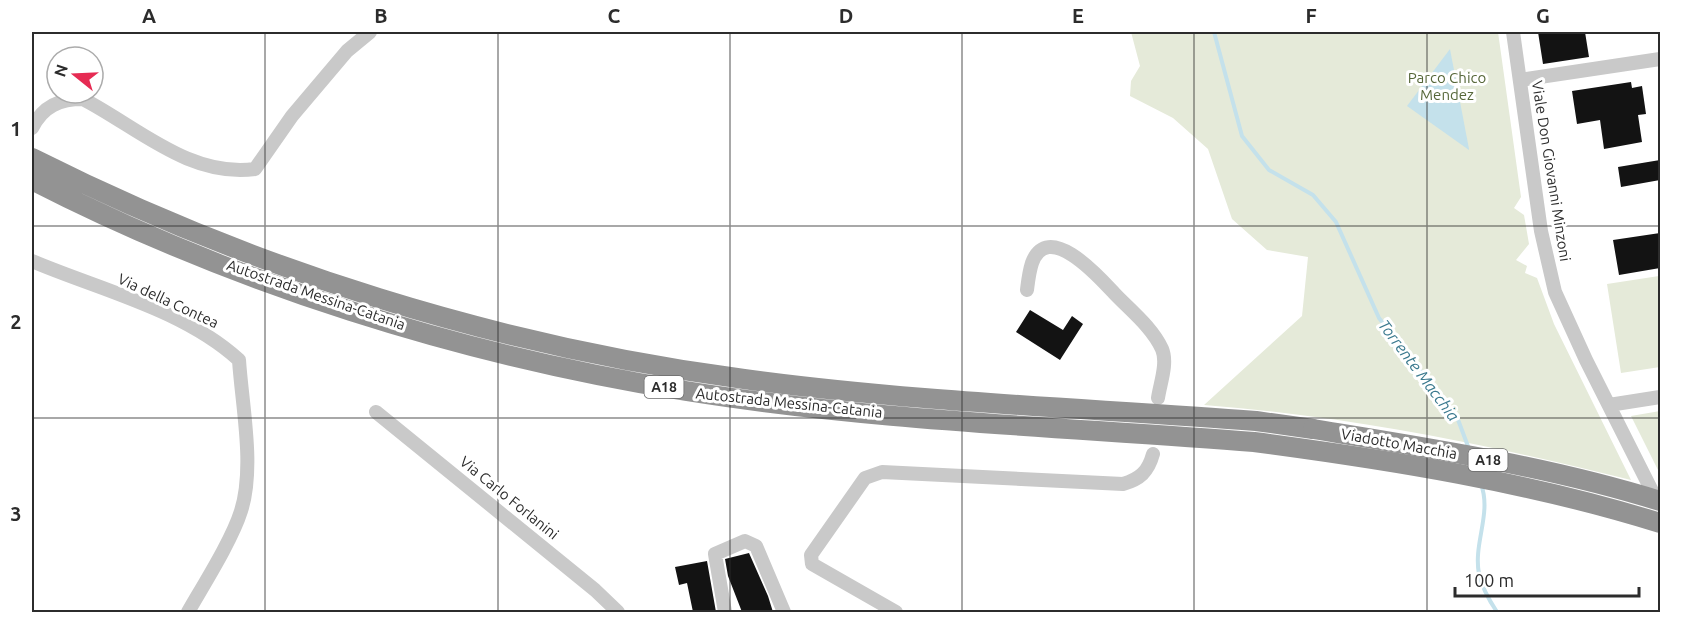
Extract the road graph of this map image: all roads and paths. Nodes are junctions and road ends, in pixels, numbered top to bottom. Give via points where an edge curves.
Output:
1 (370, 32) edge
2 (1513, 32) edge
3 (1660, 59) edge
4 (1520, 80) junction
5 (33, 125) edge
6 (32, 158) edge
7 (32, 180) edge
8 (32, 261) edge
9 (1027, 290) dead end
10 (1660, 397) edge
11 (1609, 405) junction
12 (1159, 406) junction
13 (1091, 409) junction
14 (376, 412) dead end
15 (1125, 422) junction
16 (1090, 429) junction
17 (1313, 429) joint
18 (1159, 434) junction
19 (1327, 452) joint
20 (1153, 454) dead end
21 (1660, 501) edge
22 (1660, 507) edge
23 (1660, 523) edge
24 (188, 612) edge
25 (618, 612) edge
26 (725, 612) edge
27 (784, 612) edge
28 (896, 612) edge

1 - 5 street via 347,51 292,116 255,169 222,171 186,159 83,99 57,102
2 - 4 street, Viale Don Giovanni Minzoni
3 - 4 street
4 - 11 street, Viale Don Giovanni Minzoni via 1546,260 1567,320
6 - 13 highway, Autostrada Messina-Catania / A18 via 191,231 276,263 406,306 553,344 792,386
7 - 16 highway, Autostrada Messina-Catania / A18 via 184,249 280,286 400,325 548,364 687,391 789,405
8 - 24 street, Via della Contea via 206,334 239,360 247,467 245,493 241,512
9 - 12 street via 1037,254 1056,249 1081,259 1148,328 1163,350
10 - 11 street
11 - 22 street, Viale Don Giovanni Minzoni
12 - 13 highway, Autostrada Messina-Catania / A18
12 - 15 street
12 - 17 highway, Autostrada Messina-Catania / A18
13 - 15 street
14 - 25 street, Via Carlo Forlanini
15 - 16 street
15 - 18 street
16 - 18 highway, Autostrada Messina-Catania / A18
17 - 21 highway, Viadotto Macchia / A18, bridge via 1485,459
18 - 19 highway, Autostrada Messina-Catania / A18
19 - 23 highway, Viadotto Macchia / A18 via 1493,481
20 - 28 street via 1142,476 1123,484 882,472 865,478 811,555 812,564
26 - 27 street via 715,554 745,541 756,546

